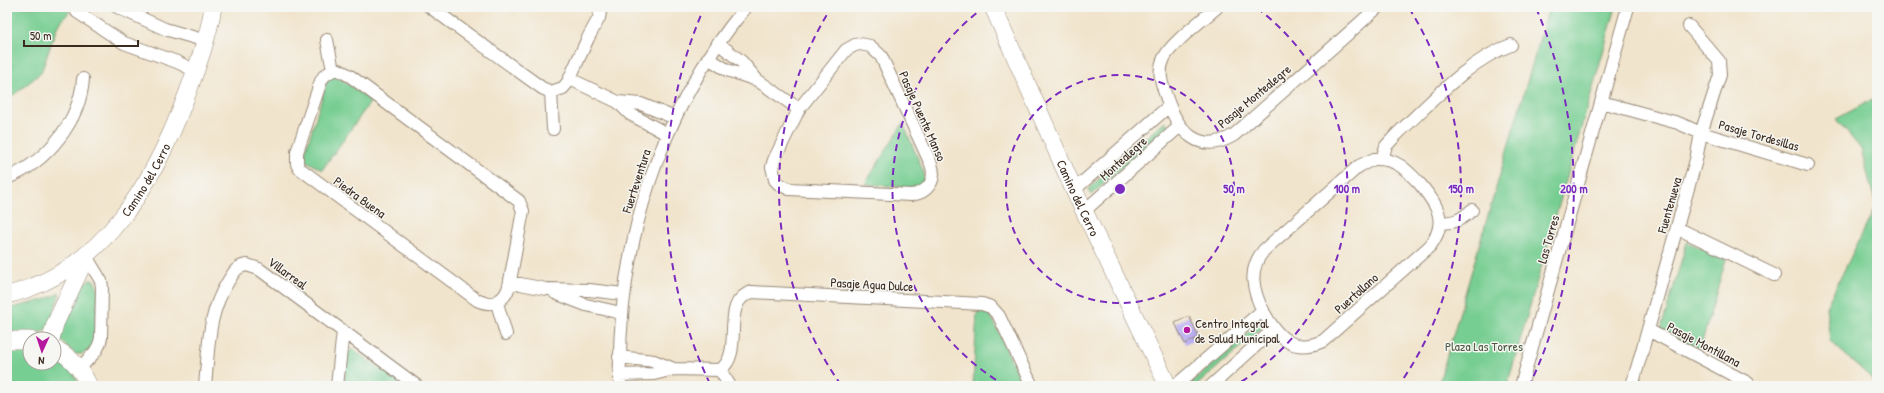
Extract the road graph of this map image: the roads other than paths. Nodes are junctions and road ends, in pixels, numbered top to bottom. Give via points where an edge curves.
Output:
1 (117, 7) edge
2 (213, 7) edge
3 (430, 7) edge
4 (601, 7) edge
5 (746, 7) edge
6 (993, 7) edge
7 (1217, 7) edge
8 (1378, 7) edge
9 (1628, 7) edge
10 (77, 12) dead end
11 (1689, 26) dead end
12 (327, 40) dead end
13 (206, 41) junction
14 (718, 43) junction
15 (1511, 45) dead end
16 (708, 58) junction
17 (333, 70) junction
18 (196, 71) junction
19 (83, 79) dead end
20 (570, 79) junction
21 (757, 80) junction
22 (551, 92) junction
23 (618, 102) junction
24 (1601, 102) junction
25 (1169, 106) junction
26 (799, 109) junction
27 (675, 118) junction
28 (1180, 126) junction
29 (553, 129) dead end
30 (1701, 133) junction
31 (667, 134) junction
32 (1382, 159) junction
33 (1808, 165) dead end
34 (7, 178) edge
35 (1074, 190) junction
36 (1472, 210) dead end
37 (1084, 211) junction
38 (1440, 222) junction
39 (1677, 228) junction
40 (86, 256) junction
41 (1774, 275) dead end
42 (510, 282) junction
43 (546, 289) junction
44 (623, 294) junction
45 (7, 295) edge
46 (497, 303) junction
47 (1263, 310) junction
48 (621, 313) junction
49 (1273, 330) junction
50 (1648, 330) junction
51 (53, 331) edge
52 (343, 331) junction
53 (506, 334) dead end
54 (7, 340) edge
55 (22, 340) edge
56 (62, 352) edge
57 (619, 357) junction
58 (79, 369) junction
59 (674, 369) junction
60 (720, 370) junction
61 (619, 381) edge
62 (1748, 383) dead end
63 (89, 386) edge
64 (205, 386) edge
65 (337, 386) edge
66 (417, 386) edge
67 (730, 386) edge
68 (1032, 386) edge
69 (1168, 386) edge
70 (1175, 386) edge
71 (1211, 386) edge
72 (1521, 386) edge
73 (1632, 386) edge

1 - 13 street via 165,29
2 - 13 street, Camino del Cerro
3 - 22 street
4 - 20 street via 600,18
5 - 14 street, Fuerteventura
6 - 35 street, Camino del Cerro
7 - 25 street, Pasaje Montealegre via 1173,46 1164,58 1160,79
8 - 28 street, Pasaje Montealegre via 1234,135 1220,142 1204,142 1191,137
9 - 24 street, Las Torres
10 - 18 street via 124,43
11 - 30 street, Fuentenueva via 1719,60 1720,75
12 - 17 street
13 - 18 street, Camino del Cerro
14 - 16 street, Fuerteventura
14 - 21 street via 742,62
15 - 32 street via 1494,52 1473,66 1394,137 1386,146
16 - 21 street via 727,70
16 - 27 street, Fuerteventura
17 - 42 street via 350,76 519,201 522,211
17 - 46 street, Piedra Buena via 321,81 297,152 296,164 477,300 483,303
18 - 40 street, Camino del Cerro via 168,141 146,182 117,224
19 - 34 street via 82,95 77,109 58,139 36,162
20 - 22 street via 563,88
20 - 23 street
21 - 26 street
22 - 29 street
23 - 27 street via 641,104
23 - 31 street via 630,114
24 - 30 street via 1678,123
24 - 72 street, Las Torres
25 - 28 street, Pasaje Montealegre
25 - 35 street, Montealegre
26 - 26 street, Pasaje Puente Manso via 772,167 775,180 784,187 911,196 929,187 933,176 931,164 881,56 870,46 855,45 846,50
27 - 31 street, Fuerteventura
28 - 37 street, Montealegre
30 - 33 street, Pasaje Tordesillas
30 - 39 street, Fuentenueva via 1701,142
31 - 44 street, Fuerteventura via 655,163 637,223
32 - 38 street via 1391,160 1406,168 1434,201
32 - 47 street, Puertollano via 1359,166 1260,256 1254,269 1253,282
35 - 37 street, Camino del Cerro
36 - 38 street via 1464,218 1454,222
37 - 69 street, Camino del Cerro
38 - 49 street, Puertollano via 1430,246 1323,341 1308,346 1292,344
39 - 41 street
39 - 50 street, Fuentenueva
40 - 45 street, Camino del Cerro via 45,282
40 - 51 street
40 - 58 street via 101,281 101,338 95,352
42 - 43 street
42 - 46 street via 506,295
43 - 44 street
43 - 48 street via 586,305
44 - 48 street, Fuerteventura
46 - 53 street
47 - 49 street, Puertollano
47 - 70 street
48 - 57 street, Fuerteventura
49 - 71 street
50 - 62 street, Pasaje Montillana
50 - 73 street, Fuentenueva
52 - 64 street, Villarreal via 255,266 243,265 236,270 214,306
52 - 65 street
52 - 66 street, Villarreal
54 - 55 street
56 - 58 street
57 - 59 street via 654,361
57 - 61 street, Fuerteventura
58 - 63 street
59 - 60 street
59 - 61 street
60 - 67 street
60 - 68 street, Pasaje Agua Dulce via 730,356 735,310 739,300 752,292 772,293 987,305 999,316

